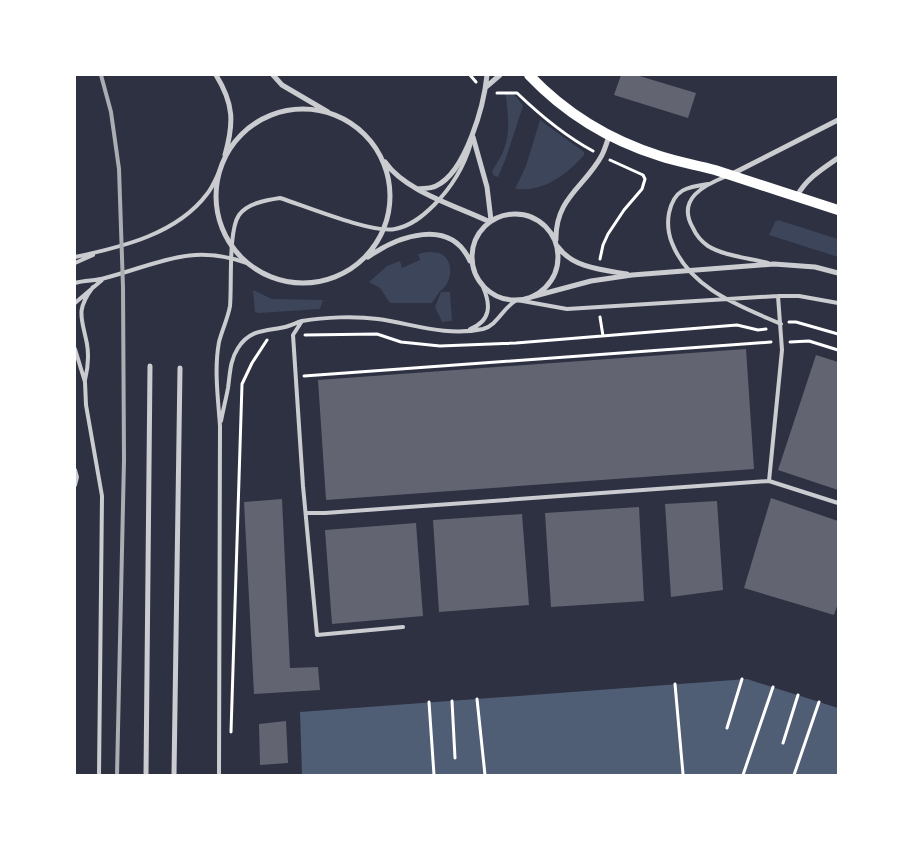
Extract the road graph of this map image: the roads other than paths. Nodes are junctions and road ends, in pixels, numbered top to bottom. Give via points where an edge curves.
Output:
1 (216, 75) edge
2 (273, 75) edge
3 (278, 75) edge
4 (487, 75) edge
5 (500, 75) edge
6 (529, 75) edge
7 (282, 85) junction
8 (486, 87) junction
9 (331, 114) junction
10 (838, 120) edge
11 (609, 136) junction
12 (473, 137) junction
13 (381, 157) junction
14 (838, 158) edge
15 (224, 159) junction
16 (220, 170) junction
17 (729, 176) junction
18 (708, 184) junction
19 (417, 189) junction
20 (796, 196) junction
21 (440, 200) junction
22 (838, 210) edge
23 (490, 221) junction
24 (384, 229) junction
25 (557, 245) junction
26 (232, 247) junction
27 (99, 252) junction
28 (75, 257) edge
29 (232, 258) junction
30 (75, 263) edge
31 (247, 264) junction
32 (774, 264) junction
33 (353, 268) junction
34 (472, 268) junction
35 (690, 271) junction
36 (838, 273) edge
37 (632, 275) junction
38 (104, 279) junction
39 (75, 282) edge
40 (93, 287) junction
41 (483, 287) junction
42 (778, 296) junction
43 (532, 297) junction
44 (725, 299) junction
45 (517, 300) junction
46 (75, 303) edge
47 (838, 303) edge
48 (302, 322) junction
49 (781, 324) junction
50 (463, 331) junction
51 (75, 349) edge
52 (150, 366) dead end
53 (180, 368) dead end
54 (85, 382) junction
55 (220, 426) junction
56 (75, 470) edge
57 (769, 481) junction
58 (75, 485) edge
59 (838, 503) edge
60 (306, 513) junction
61 (403, 627) dead end
62 (99, 775) edge
63 (146, 775) edge
64 (174, 775) edge
65 (220, 775) edge

1 - 15 street via 231,108 232,124
2 - 7 street
3 - 7 lane
4 - 8 street
5 - 8 street
6 - 11 main road via 564,108
7 - 9 street
8 - 12 street
9 - 13 street via 360,130
9 - 15 street via 305,109 280,113 256,123 239,138
10 - 17 street
11 - 17 main road via 660,156
11 - 25 street via 602,156 563,206 556,226
12 - 19 street via 446,179 438,185
12 - 21 lane via 465,162
12 - 23 street via 487,187
13 - 19 street via 396,176
13 - 24 street via 389,179 390,203
14 - 20 street via 803,185
15 - 16 street
16 - 26 street via 217,210 222,229
16 - 27 lane via 208,193 173,225 159,233
17 - 18 lane
17 - 20 main road
18 - 32 lane via 692,197 687,212 697,236 718,251
18 - 35 lane via 686,187 673,201 667,222 676,254
19 - 21 street
20 - 22 main road
21 - 23 street
21 - 24 lane via 409,225 394,230
23 - 25 street via 508,214 523,214 537,219 548,229
23 - 34 street via 476,238
24 - 26 lane via 375,229 280,198 264,200 238,216
24 - 33 street via 369,252
25 - 37 street via 569,259 579,264
25 - 43 street via 554,277
26 - 29 lane
26 - 31 street
27 - 28 lane
27 - 30 lane
29 - 31 lane
29 - 38 lane via 191,254
29 - 55 lane via 230,306 218,354
31 - 33 street via 266,276 288,282 311,283 333,278
32 - 35 street
32 - 36 street via 815,267
33 - 34 street via 397,240 426,234 447,237 457,243
34 - 41 street
35 - 37 street
35 - 44 lane
37 - 43 street via 591,281
38 - 39 lane
38 - 40 lane
40 - 46 lane
40 - 54 lane via 83,302 81,317 88,350
41 - 45 street via 502,298
41 - 50 lane via 490,304 488,311 479,324
42 - 44 lane
42 - 47 lane
42 - 49 lane
43 - 45 street
44 - 45 lane via 566,309
44 - 49 lane
45 - 50 lane via 489,326
48 - 50 lane via 354,317 424,329
48 - 55 lane via 256,332 243,340 230,368
48 - 60 lane via 293,335
49 - 57 lane
51 - 54 lane
52 - 63 street
53 - 64 street
54 - 62 lane via 102,496
55 - 65 lane
56 - 58 lane
57 - 59 lane
57 - 60 lane
60 - 61 lane via 317,635

